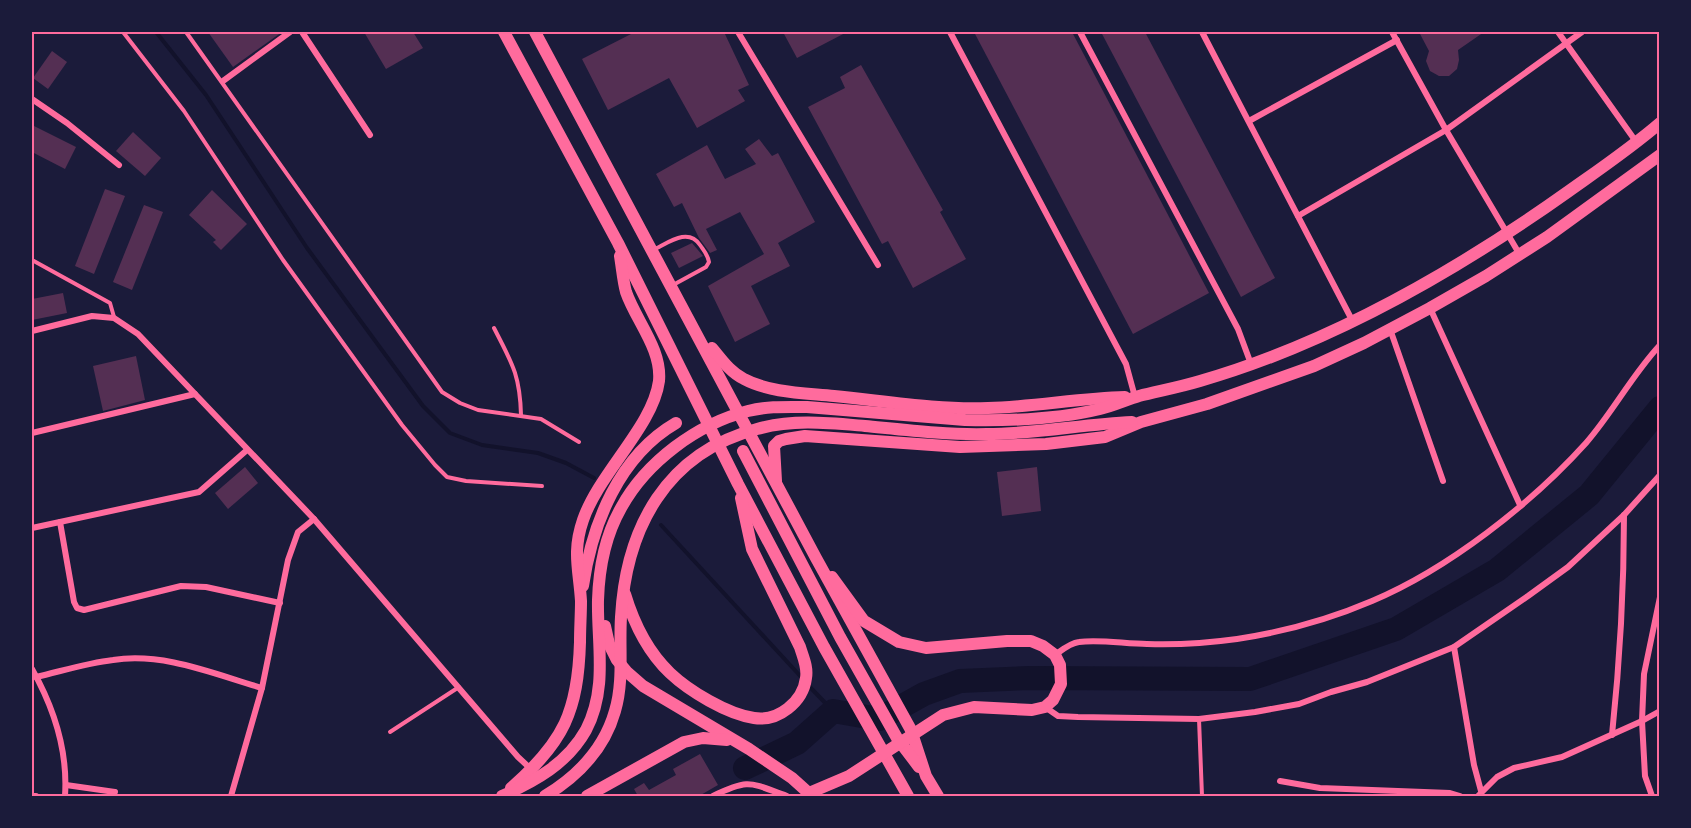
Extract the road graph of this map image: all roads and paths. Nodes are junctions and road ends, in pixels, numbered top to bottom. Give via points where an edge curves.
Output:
1 (123, 32) edge
2 (186, 32) edge
3 (290, 32) edge
4 (302, 32) edge
5 (504, 32) edge
6 (536, 32) edge
7 (738, 32) edge
8 (950, 32) edge
9 (1080, 32) edge
10 (1202, 32) edge
11 (1392, 32) edge
12 (1558, 32) edge
13 (1582, 32) edge
14 (1397, 40) junction
15 (1566, 44) junction
16 (223, 81) junction
17 (32, 99) edge
18 (1249, 121) junction
19 (1659, 123) edge
20 (1446, 130) junction
21 (370, 135) dead end
22 (1637, 143) junction
23 (1659, 155) edge
24 (119, 165) dead end
25 (1298, 216) junction
26 (1508, 234) junction
27 (618, 243) junction
28 (653, 250) junction
29 (1520, 255) junction
30 (32, 260) edge
31 (878, 265) dead end
32 (672, 286) junction
33 (1430, 308) junction
34 (114, 318) junction
35 (1352, 320) junction
36 (494, 328) dead end
37 (1390, 329) junction
38 (32, 331) edge
39 (699, 336) junction
40 (1659, 345) edge
41 (1251, 364) junction
42 (195, 394) junction
43 (1135, 397) junction
44 (521, 415) junction
45 (1141, 422) junction
46 (676, 423) dead end
47 (32, 433) edge
48 (579, 442) dead end
49 (246, 450) junction
50 (743, 451) dead end
51 (1658, 480) edge
52 (776, 481) junction
53 (1443, 481) dead end
54 (738, 484) junction
55 (542, 486) dead end
56 (1520, 505) junction
57 (1624, 515) junction
58 (314, 519) junction
59 (60, 522) junction
60 (32, 528) edge
61 (816, 558) junction
62 (623, 587) junction
63 (1659, 597) edge
64 (581, 601) junction
65 (598, 602) junction
66 (280, 603) junction
67 (1454, 647) junction
68 (1056, 656) junction
69 (32, 669) edge
70 (36, 677) junction
71 (460, 687) junction
72 (262, 688) junction
73 (1046, 707) junction
74 (1659, 711) edge
75 (1198, 719) junction
76 (1642, 721) junction
77 (390, 732) dead end
78 (1612, 735) junction
79 (736, 742) junction
80 (532, 770) junction
81 (926, 776) junction
82 (1280, 781) dead end
83 (66, 785) junction
84 (1320, 788) junction
85 (115, 792) dead end
86 (906, 793) edge
87 (1479, 794) edge
88 (807, 795) edge
89 (32, 796) edge
90 (36, 796) edge
91 (65, 796) edge
92 (231, 796) edge
93 (501, 796) edge
94 (545, 796) edge
95 (588, 796) edge
96 (713, 796) edge
97 (788, 796) edge
98 (938, 796) edge
99 (1202, 796) edge
100 (1317, 796) edge
101 (1460, 796) edge
102 (1652, 796) edge

1 - 55 lane via 184,111 283,260 435,465 447,477 466,481
2 - 16 lane
3 - 16 street
4 - 21 street
5 - 27 main road
6 - 28 main road
7 - 31 street
8 - 43 street via 1125,364
9 - 41 street via 1238,329
10 - 18 street
11 - 14 street
12 - 15 street
13 - 15 street
14 - 18 street
14 - 20 street
15 - 20 street
15 - 22 street
16 - 44 lane via 442,392 478,410
17 - 24 street
18 - 25 street
19 - 22 main road
20 - 25 street
20 - 26 street
22 - 26 main road
23 - 29 main road
25 - 35 street
26 - 29 street
26 - 35 main road
27 - 54 main road
27 - 64 main road via 626,292 653,349 658,381 648,413 584,516 575,558
28 - 32 main road
28 - 32 lane via 690,236 708,255 706,267
29 - 33 main road
30 - 34 lane via 110,303
32 - 39 main road
33 - 37 main road
33 - 56 street
34 - 38 street via 92,316
34 - 42 street via 138,334
35 - 41 main road
36 - 44 lane via 517,375
37 - 45 main road via 1260,387
37 - 53 street
39 - 43 main road via 736,375 777,390 966,408
39 - 52 main road
40 - 56 street via 1586,443
41 - 43 main road
42 - 47 street
42 - 49 street
43 - 65 main road via 1100,409 988,421 807,407 747,411 706,428 667,454 628,495 606,544
44 - 48 lane via 541,419
45 - 52 main road via 1105,436 1011,447 793,437 774,446
45 - 62 main road via 998,434 834,423 785,423 754,429 713,447 668,483 646,514 634,541
46 - 64 main road via 645,448 606,502 587,558
49 - 58 street
49 - 59 street via 199,492
50 - 81 main road via 840,637 897,738
51 - 57 street
52 - 61 main road
54 - 62 main road via 752,549 805,661 807,676 796,702 766,718 754,718 737,714 692,690 667,670 646,645
54 - 86 main road
56 - 68 street via 1461,551 1400,588 1337,614 1237,639 1161,645 1078,642
57 - 67 street via 1568,567
57 - 78 street via 1621,654
58 - 66 street via 298,532
58 - 71 street
59 - 60 street
59 - 66 street via 77,608 84,610 181,586 206,587
61 - 68 main road via 864,621 899,642 926,648 1031,641
61 - 81 main road via 911,730
62 - 94 main road via 620,686 609,729 579,772
63 - 76 street via 1644,674
64 - 80 main road via 575,697 555,742
65 - 79 main road via 609,644 627,672 643,686
65 - 93 main road via 599,686 586,730 547,773
66 - 72 street
67 - 75 street via 1299,704
67 - 87 street
68 - 73 main road via 1061,684
69 - 70 street
70 - 72 street via 114,659 142,658 167,661
70 - 83 street via 59,731
71 - 77 lane
71 - 80 street
72 - 92 street
73 - 75 street via 1058,716
73 - 88 main road via 974,707 943,715 849,776
74 - 76 street
75 - 99 lane
76 - 78 street
76 - 102 street via 1645,776
78 - 87 street via 1562,757 1514,768
79 - 88 main road via 792,778
79 - 95 main road via 703,738 684,742
80 - 93 main road
81 - 98 main road
82 - 84 street
83 - 85 street
83 - 91 street
84 - 100 street
84 - 101 street
89 - 90 street
96 - 97 street via 744,783

